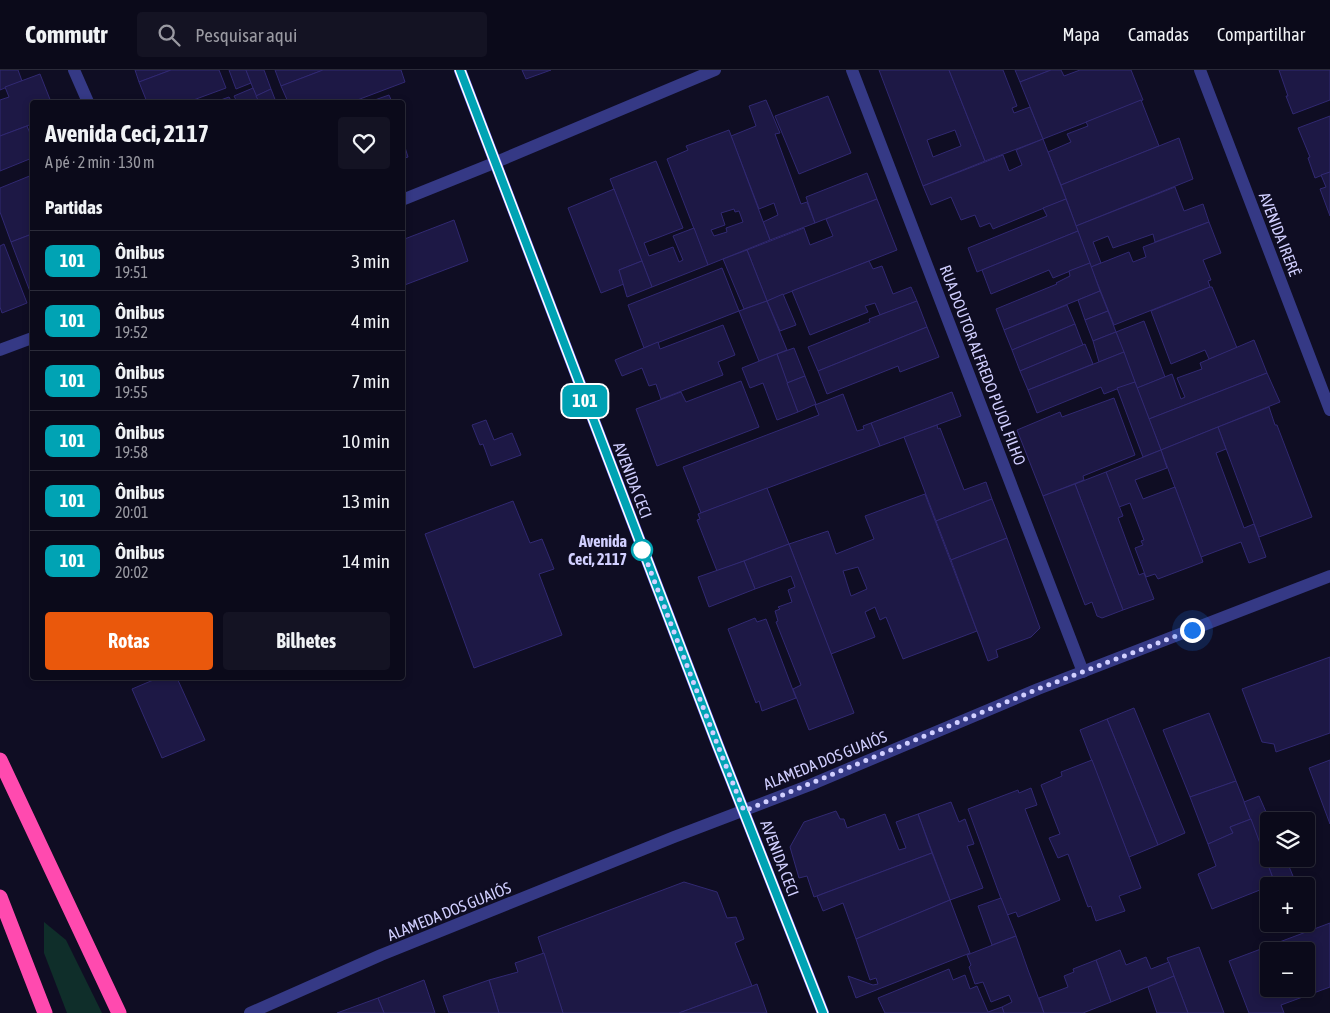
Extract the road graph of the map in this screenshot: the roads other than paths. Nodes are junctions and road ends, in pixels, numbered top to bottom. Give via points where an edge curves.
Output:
1 (74, 70) edge
2 (460, 70) edge
3 (715, 70) edge
4 (852, 70) edge
5 (1200, 70) edge
6 (87, 100) edge
7 (494, 163) junction
8 (405, 199) edge
9 (30, 339) edge
10 (0, 350) edge
11 (1330, 410) edge
12 (1330, 576) edge
13 (1084, 672) junction
14 (0, 760) edge
15 (744, 811) junction
16 (0, 897) edge
17 (45, 1013) edge
18 (119, 1013) edge
19 (250, 1013) edge
20 (823, 1013) edge

1 - 6 street
2 - 7 street, AVENIDA CECI
3 - 7 street
4 - 13 street, RUA DOUTOR ALFREDO PUJOL FILHO
5 - 11 street, AVENIDA IRERÊ
7 - 8 street
7 - 15 street, AVENIDA CECI
9 - 10 street
12 - 13 street, ALAMEDA DOS GUAIÓS
13 - 15 street, ALAMEDA DOS GUAIÓS
14 - 18 highway
15 - 19 street, ALAMEDA DOS GUAIÓS via 381,955
15 - 20 street, AVENIDA CECI
16 - 17 highway

